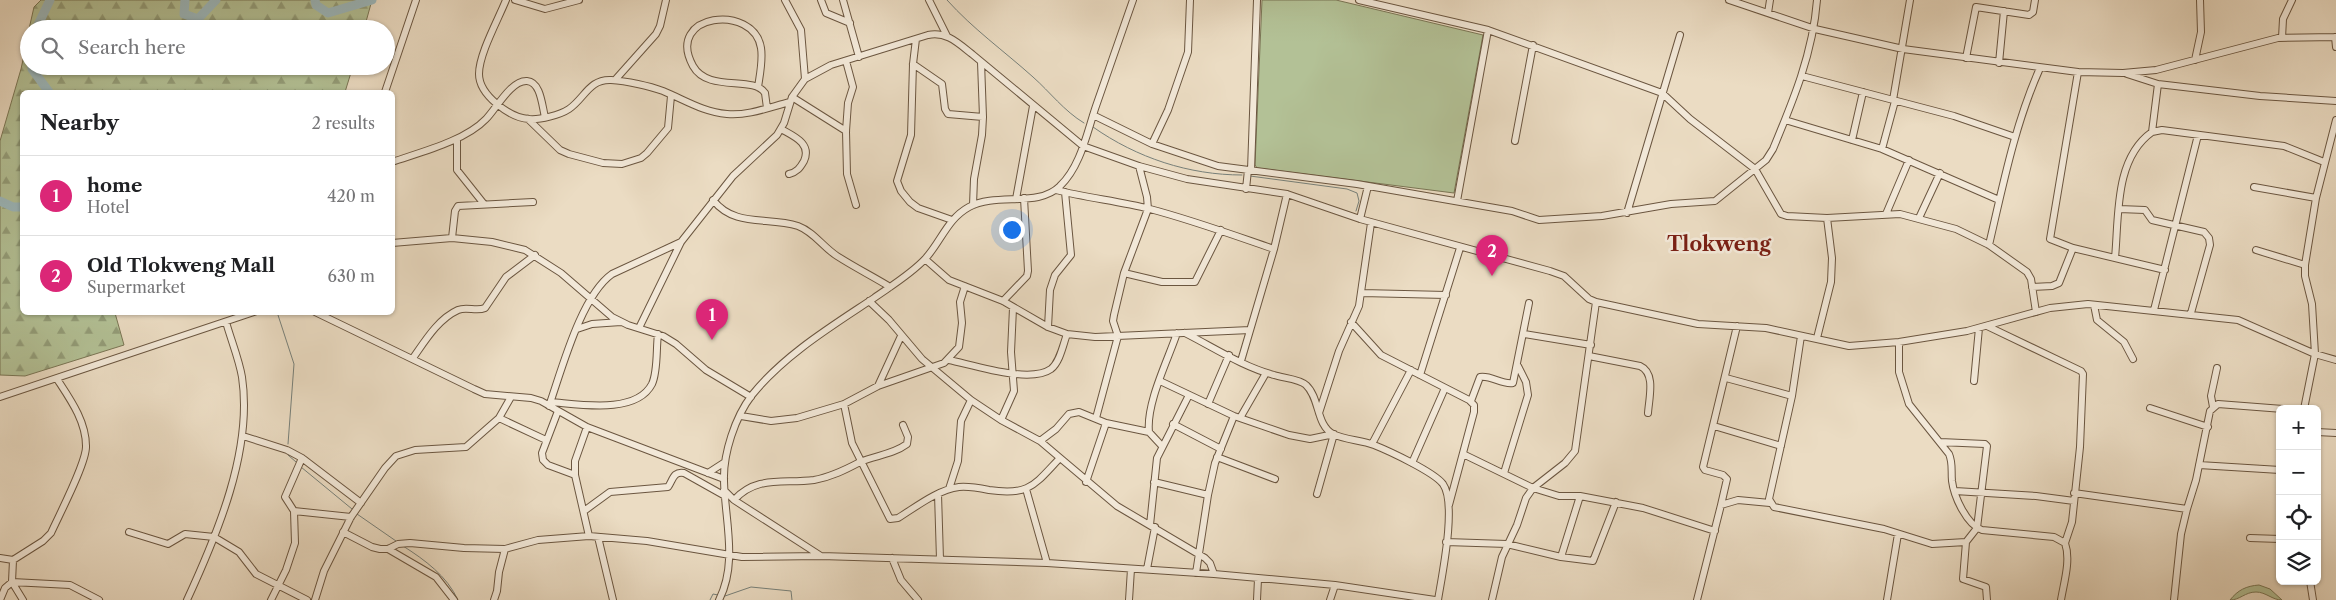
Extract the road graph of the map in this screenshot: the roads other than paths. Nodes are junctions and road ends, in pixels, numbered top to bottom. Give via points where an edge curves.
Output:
1 (416, 0) edge
2 (506, 0) edge
3 (514, 0) edge
4 (579, 0) edge
5 (666, 0) edge
6 (785, 0) edge
7 (821, 0) edge
8 (843, 0) edge
9 (929, 0) edge
10 (936, 0) edge
11 (1133, 0) edge
12 (1190, 0) edge
13 (1258, 0) edge
14 (1358, 0) edge
15 (1729, 0) edge
16 (1770, 0) edge
17 (1817, 0) edge
18 (1910, 0) edge
19 (2035, 0) edge
20 (2200, 0) edge
21 (2292, 0) edge
22 (934, 10) junction
23 (2004, 11) junction
24 (1768, 13) junction
25 (850, 22) junction
26 (1488, 30) junction
27 (1815, 30) junction
28 (947, 36) junction
29 (1680, 36) dead end
30 (2336, 37) edge
31 (2282, 38) junction
32 (916, 40) junction
33 (1533, 45) junction
34 (2336, 47) edge
35 (1903, 49) junction
36 (859, 57) junction
37 (1966, 58) junction
38 (2195, 60) junction
39 (846, 61) junction
40 (395, 62) edge
41 (981, 62) junction
42 (1999, 62) junction
43 (913, 64) junction
44 (2040, 68) junction
45 (2078, 72) junction
46 (2123, 73) junction
47 (391, 75) edge
48 (1802, 76) junction
49 (805, 79) junction
50 (615, 80) junction
51 (2158, 84) junction
52 (758, 87) junction
53 (386, 90) edge
54 (1863, 92) junction
55 (1662, 93) junction
56 (671, 96) junction
57 (791, 99) junction
58 (1894, 100) junction
59 (2336, 101) edge
60 (496, 104) junction
61 (1033, 106) junction
62 (767, 108) junction
63 (1093, 115) junction
64 (545, 116) junction
65 (983, 117) junction
66 (528, 119) junction
67 (1785, 120) junction
68 (2336, 120) edge
69 (781, 129) junction
70 (846, 131) junction
71 (2152, 132) junction
72 (2198, 134) junction
73 (2015, 137) junction
74 (457, 140) junction
75 (1852, 140) junction
76 (1516, 141) dead end
77 (1152, 144) junction
78 (1083, 146) junction
79 (1882, 149) junction
80 (1909, 160) junction
81 (395, 161) edge
82 (2324, 162) junction
83 (1139, 166) junction
84 (1755, 169) junction
85 (1250, 170) junction
86 (1940, 173) junction
87 (789, 174) dead end
88 (1368, 186) junction
89 (2254, 187) dead end
90 (1246, 189) junction
91 (1056, 190) junction
92 (1065, 192) junction
93 (1287, 194) junction
94 (1024, 198) junction
95 (2316, 198) junction
96 (1016, 199) junction
97 (713, 200) junction
98 (1999, 200) junction
99 (1457, 201) junction
100 (533, 202) dead end
101 (484, 204) junction
102 (856, 205) dead end
103 (973, 205) junction
104 (1148, 209) junction
105 (2119, 209) junction
106 (1627, 213) junction
107 (1886, 214) junction
108 (1827, 218) junction
109 (1920, 218) junction
110 (1360, 219) junction
111 (952, 220) junction
112 (1371, 223) junction
113 (2176, 226) junction
114 (1221, 230) junction
115 (452, 238) junction
116 (681, 242) junction
117 (395, 243) edge
118 (1988, 244) junction
119 (1460, 248) junction
120 (2073, 248) junction
121 (1274, 249) junction
122 (2256, 250) dead end
123 (535, 255) junction
124 (2116, 258) junction
125 (925, 259) junction
126 (2305, 265) junction
127 (2165, 270) junction
128 (1124, 273) junction
129 (890, 286) junction
130 (966, 286) junction
131 (2032, 287) junction
132 (1362, 293) junction
133 (1446, 295) junction
134 (591, 297) junction
135 (869, 301) junction
136 (1003, 301) junction
137 (1596, 302) junction
138 (1529, 303) dead end
139 (2094, 305) junction
140 (1013, 308) junction
141 (2154, 310) junction
142 (2036, 312) junction
143 (2191, 313) junction
144 (246, 315) edge
145 (324, 315) edge
146 (226, 322) junction
147 (621, 322) junction
148 (1351, 322) junction
149 (1737, 326) junction
150 (1988, 326) junction
151 (1048, 327) junction
152 (639, 328) junction
153 (1979, 328) junction
154 (577, 329) junction
155 (1250, 330) junction
156 (1177, 333) junction
157 (1185, 333) junction
158 (658, 334) junction
159 (1067, 334) junction
160 (1524, 334) junction
161 (901, 336) junction
162 (1118, 336) junction
163 (1802, 336) junction
164 (1817, 338) junction
165 (1899, 342) junction
166 (1591, 345) junction
167 (2315, 354) junction
168 (1229, 355) junction
169 (1589, 356) junction
170 (414, 358) junction
171 (2133, 359) dead end
172 (949, 360) junction
173 (2336, 360) edge
174 (1241, 361) junction
175 (1518, 366) junction
176 (933, 367) junction
177 (2217, 368) dead end
178 (1411, 370) junction
179 (1266, 373) junction
180 (1012, 374) junction
181 (1420, 375) junction
182 (1726, 378) junction
183 (57, 379) junction
184 (1160, 381) junction
185 (1974, 381) dead end
186 (878, 386) junction
187 (1445, 388) junction
188 (751, 396) junction
189 (1189, 396) junction
190 (1792, 396) junction
191 (0, 397) edge
192 (511, 397) junction
193 (971, 400) junction
194 (1471, 401) junction
195 (550, 404) junction
196 (844, 404) junction
197 (1208, 404) junction
198 (2305, 405) edge
199 (2213, 407) junction
200 (2150, 408) dead end
201 (2276, 408) edge
202 (558, 411) junction
203 (1320, 413) junction
204 (1648, 413) dead end
205 (741, 416) junction
206 (1237, 417) junction
207 (499, 418) junction
208 (1096, 418) junction
209 (1001, 420) junction
210 (1106, 423) junction
211 (1173, 424) junction
212 (903, 425) dead end
213 (587, 426) junction
214 (1714, 426) junction
215 (2208, 427) junction
216 (1149, 432) junction
217 (2321, 432) edge
218 (2336, 433) edge
219 (1334, 434) junction
220 (243, 436) junction
221 (546, 440) junction
222 (1040, 441) junction
223 (1940, 442) junction
224 (1372, 444) junction
225 (1162, 446) junction
226 (1782, 446) junction
227 (1221, 449) junction
228 (1463, 454) junction
229 (1217, 457) junction
230 (1060, 458) junction
231 (300, 462) junction
232 (726, 462) junction
233 (862, 462) junction
234 (1412, 463) junction
235 (2199, 465) junction
236 (2276, 470) edge
237 (708, 473) junction
238 (1504, 473) junction
239 (575, 475) junction
240 (724, 479) junction
241 (1275, 479) dead end
242 (1086, 482) junction
243 (1154, 482) junction
244 (1533, 488) junction
245 (948, 489) junction
246 (1026, 489) junction
247 (1955, 491) junction
248 (724, 493) junction
249 (938, 494) junction
250 (1317, 494) dead end
251 (1981, 494) junction
252 (1208, 495) junction
253 (1580, 496) junction
254 (2074, 497) junction
255 (734, 500) junction
256 (1616, 502) junction
257 (361, 503) junction
258 (1770, 503) junction
259 (1721, 505) junction
260 (1449, 507) junction
261 (2187, 509) junction
262 (584, 510) junction
263 (294, 511) junction
264 (351, 518) junction
265 (1152, 526) junction
266 (1977, 528) junction
267 (1715, 531) junction
268 (129, 532) dead end
269 (343, 532) junction
270 (1898, 534) junction
271 (589, 536) junction
272 (214, 537) junction
273 (598, 537) junction
274 (2250, 538) dead end
275 (2276, 539) edge
276 (1446, 542) junction
277 (1966, 542) junction
278 (2065, 543) junction
279 (1507, 544) junction
280 (388, 549) junction
281 (506, 549) junction
282 (1198, 553) junction
283 (730, 555) junction
284 (821, 556) junction
285 (1561, 557) junction
286 (0, 558) edge
287 (892, 558) junction
288 (940, 558) junction
289 (13, 560) junction
290 (1047, 563) junction
291 (1131, 569) junction
292 (1147, 569) junction
293 (1196, 573) junction
294 (1214, 574) junction
295 (1258, 579) junction
296 (12, 582) junction
297 (279, 585) junction
298 (2311, 585) edge
299 (1335, 586) junction
300 (0, 600) edge
301 (23, 600) edge
302 (98, 600) edge
303 (187, 600) edge
304 (271, 600) edge
305 (307, 600) edge
306 (315, 600) edge
307 (454, 600) edge
308 (494, 600) edge
309 (613, 600) edge
310 (719, 600) edge
311 (918, 600) edge
312 (1129, 600) edge
313 (1257, 600) edge
314 (1330, 600) edge
315 (1434, 600) edge
316 (1438, 600) edge
317 (1492, 600) edge
318 (1697, 600) edge
319 (1887, 600) edge
320 (1987, 600) edge
321 (2062, 600) edge
322 (2174, 600) edge
323 (2313, 600) edge

1 - 40 street
2 - 60 street via 479,65 480,81
3 - 4 street via 546,9
5 - 50 street via 656,34
6 - 49 street via 801,30
7 - 25 street via 826,13
8 - 25 street
9 - 22 street
10 - 22 street
11 - 63 street
12 - 77 street via 1188,52 1168,110
13 - 85 street
14 - 26 street
15 - 24 street
16 - 24 street
17 - 27 street
18 - 35 street
19 - 23 street via 2030,15
20 - 38 street via 2201,32
21 - 31 street via 2283,19
22 - 28 street
23 - 37 street via 1974,8
23 - 42 street
24 - 27 street
25 - 36 street
26 - 33 street
26 - 99 street
27 - 35 street
27 - 48 street
28 - 32 street via 934,34
28 - 41 street
29 - 55 street
30 - 31 street
30 - 34 street
31 - 38 street
32 - 36 street
32 - 43 street
33 - 55 street
33 - 76 street
35 - 37 street
35 - 58 street
36 - 39 street
37 - 42 street
38 - 46 street via 2156,70
39 - 49 street via 819,70
39 - 70 street via 853,87
41 - 61 street
41 - 65 street
42 - 44 street
43 - 65 street via 942,84 948,114
43 - 111 street via 911,135 897,181 901,191 918,208
44 - 45 street
44 - 73 street
45 - 46 street
45 - 120 street via 2050,237 2052,241
46 - 51 street
47 - 53 street
48 - 54 street
48 - 67 street
49 - 57 street
50 - 56 street
50 - 64 street via 594,84 570,108
51 - 59 street
51 - 71 street
52 - 52 street via 720,82 694,68 687,49 696,27 713,19 736,21 755,34 761,49
52 - 62 street via 765,93
54 - 58 street
54 - 75 street
55 - 84 street
55 - 106 street
56 - 62 street via 701,109 727,114
56 - 66 street via 668,128 641,158 622,164 560,150
57 - 62 street
57 - 69 street
57 - 70 street
58 - 73 street
58 - 79 street
60 - 64 street via 519,83 532,82 537,87
60 - 66 street
60 - 74 street via 483,122
61 - 78 street
61 - 96 street
63 - 77 street
63 - 78 street
64 - 66 street
65 - 103 street
67 - 75 street
67 - 84 street via 1773,150
68 - 82 street
69 - 87 street via 802,141 806,149 800,167
69 - 97 street
70 - 102 street via 847,174
71 - 72 street
71 - 105 street via 2130,156 2121,185
72 - 82 street via 2291,148
72 - 113 street
73 - 98 street
74 - 81 street
74 - 101 street via 458,170
75 - 79 street
77 - 85 street via 1218,166
78 - 83 street
78 - 91 street via 1067,177
79 - 80 street
80 - 86 street
80 - 107 street
82 - 95 street
83 - 90 street via 1187,179
83 - 104 street
84 - 106 street via 1715,201 1671,204
84 - 108 street via 1781,214
85 - 88 street
85 - 90 street
86 - 98 street
86 - 109 street
88 - 99 street
88 - 110 street
89 - 95 street
90 - 93 street
91 - 92 street
91 - 94 street via 1038,198
92 - 104 street
92 - 151 street via 1071,255 1055,275 1048,303
93 - 110 street
93 - 121 street
94 - 96 street
94 - 136 street via 1027,276
95 - 126 street
96 - 103 street
97 - 116 street
97 - 129 street via 723,211 740,219 800,227 836,255
98 - 118 street
99 - 106 street via 1512,211 1539,220
100 - 101 street
101 - 115 street via 457,207
103 - 111 street
104 - 114 street
104 - 128 street
105 - 113 street via 2145,210 2152,220
105 - 124 street
107 - 108 street
107 - 109 street
108 - 164 street via 1831,282
109 - 118 street via 1956,229
110 - 112 street
111 - 125 street
112 - 119 street
112 - 132 street
113 - 127 street
113 - 143 street via 2204,232 2209,238 2210,245
114 - 121 street
114 - 128 street via 1195,282 1162,282
115 - 117 street
115 - 123 street via 510,245
116 - 134 street via 612,274
116 - 152 street
118 - 131 street via 2027,272
119 - 133 street
119 - 137 street via 1564,276
120 - 124 street
120 - 131 street via 2059,283
121 - 155 street
122 - 126 street
123 - 134 street
123 - 170 street via 506,277 485,308 458,310 442,322 431,332
124 - 127 street
125 - 129 street
125 - 130 street via 949,280
126 - 167 street via 2304,276 2312,304
127 - 141 street
128 - 162 street via 1113,321
129 - 135 street
130 - 136 street
130 - 172 street via 960,302 961,340
131 - 142 street
132 - 133 street
132 - 148 street
133 - 181 street
134 - 147 street
134 - 154 street
135 - 161 street
135 - 188 street via 794,355
136 - 140 street
137 - 149 street via 1698,324
137 - 166 street
138 - 160 street
139 - 141 street
139 - 142 street via 2066,305
139 - 171 street via 2097,320 2124,342
140 - 151 street
140 - 180 street
141 - 143 street
142 - 150 street
143 - 167 street via 2243,322
144 - 146 street
145 - 170 street
146 - 183 street
146 - 220 street via 242,376
147 - 152 street
147 - 154 street via 592,324
148 - 178 street via 1381,355
148 - 203 street
149 - 163 street
149 - 182 street
150 - 153 street
150 - 254 street via 2083,374
151 - 159 street
152 - 158 street
153 - 165 street
153 - 185 street
154 - 195 street
155 - 157 street
155 - 174 street
156 - 157 street
156 - 162 street
156 - 184 street
157 - 168 street
158 - 188 street via 725,382
158 - 195 street via 652,383 640,396 614,405
159 - 162 street
159 - 180 street via 1057,363 1052,368 1044,373
160 - 166 street
160 - 175 street
161 - 176 street
161 - 186 street
162 - 208 street
163 - 164 street
163 - 190 street
164 - 165 street via 1849,346
165 - 223 street via 1899,372 1909,404
166 - 169 street
167 - 173 street
167 - 198 street
168 - 174 street
168 - 197 street
169 - 204 street via 1646,370 1650,376
169 - 244 street via 1574,450 1565,463
170 - 192 street via 485,394
172 - 176 street
172 - 180 street
174 - 179 street
175 - 194 street via 1511,384 1484,376 1478,378
175 - 238 street via 1528,395
176 - 186 street
176 - 193 street
177 - 199 street via 2211,392
178 - 181 street
178 - 224 street
179 - 203 street via 1305,384
179 - 206 street
180 - 209 street via 1014,392
181 - 187 street
182 - 190 street
182 - 214 street
183 - 191 street
183 - 289 street via 77,411 86,439 86,454 51,533
184 - 189 street
184 - 216 street via 1149,414
186 - 196 street
187 - 194 street
187 - 234 street
188 - 205 street
189 - 197 street
189 - 211 street
190 - 226 street
192 - 195 street
192 - 207 street
193 - 209 street
193 - 245 street via 961,421 958,461
194 - 228 street via 1475,409
195 - 202 street
196 - 205 street via 797,418 771,421
196 - 233 street via 852,443
197 - 206 street
199 - 201 street via 2218,404
199 - 215 street
200 - 215 street
202 - 213 street
202 - 221 street
203 - 219 street via 1323,424
205 - 232 street via 728,447
206 - 219 street via 1299,438
206 - 227 street
207 - 221 street
207 - 257 street via 466,447 400,454 385,468
208 - 210 street
208 - 222 street via 1072,413
209 - 222 street
210 - 216 street
210 - 242 street
211 - 225 street
211 - 227 street
212 - 233 street via 908,437 906,444 884,456
213 - 237 street
213 - 239 street via 577,451
214 - 226 street
214 - 259 street via 1703,467 1726,477
215 - 235 street
216 - 225 street
217 - 218 street
219 - 224 street
219 - 250 street
220 - 231 street via 280,447
220 - 272 street
221 - 239 street via 542,453 545,463
222 - 230 street
223 - 247 street via 1951,458
223 - 251 street via 1987,445
224 - 234 street
225 - 243 street
226 - 258 street
227 - 229 street
228 - 238 street
228 - 260 street
229 - 241 street
229 - 252 street
230 - 242 street
230 - 246 street
231 - 257 street
231 - 263 street via 285,497
232 - 237 street
232 - 240 street
233 - 249 street via 890,519 898,518
233 - 255 street via 848,470 813,480 753,485
234 - 260 street via 1441,482
235 - 236 street
235 - 261 street
237 - 240 street
238 - 244 street
239 - 262 street
240 - 248 street
242 - 265 street via 1117,506
243 - 252 street
243 - 265 street
244 - 253 street via 1559,496
244 - 279 street
245 - 246 street via 960,487 1015,492
245 - 249 street
246 - 290 street
247 - 251 street
247 - 266 street
248 - 255 street
248 - 262 street via 679,472 668,488 610,492
248 - 283 street
249 - 288 street
251 - 254 street
251 - 266 street
252 - 282 street
253 - 256 street
253 - 285 street
254 - 261 street
254 - 278 street via 2072,522
255 - 284 street
256 - 267 street
256 - 285 street via 1594,560
257 - 264 street
258 - 259 street via 1738,500
258 - 270 street via 1783,511
259 - 267 street
260 - 276 street
261 - 322 street
262 - 271 street
263 - 264 street
263 - 297 street via 295,546
264 - 269 street
265 - 282 street
265 - 292 street
266 - 277 street
266 - 278 street via 2054,537
267 - 318 street
268 - 272 street via 168,544 185,534
269 - 280 street via 372,547
269 - 306 street via 324,571
270 - 277 street via 1932,544
270 - 319 street
271 - 273 street
271 - 281 street via 538,540
272 - 297 street via 239,552 256,574
272 - 303 street
273 - 283 street via 647,541
273 - 309 street
274 - 275 street
276 - 279 street
276 - 316 street
277 - 320 street via 1963,579 1986,587
278 - 321 street
279 - 285 street
279 - 317 street
280 - 281 street via 410,543
280 - 307 street via 436,577
281 - 308 street
282 - 293 street
282 - 294 street via 1210,563
283 - 284 street via 746,558
283 - 310 street via 726,582
284 - 287 street
286 - 289 street
287 - 288 street
287 - 311 street via 901,580
288 - 290 street
289 - 296 street
290 - 291 street
291 - 292 street
291 - 312 street
292 - 293 street
293 - 294 street
294 - 295 street
295 - 299 street
295 - 313 street
296 - 300 street
296 - 301 street
296 - 302 street via 70,585
297 - 304 street
297 - 305 street
298 - 323 street
299 - 314 street
299 - 315 street

